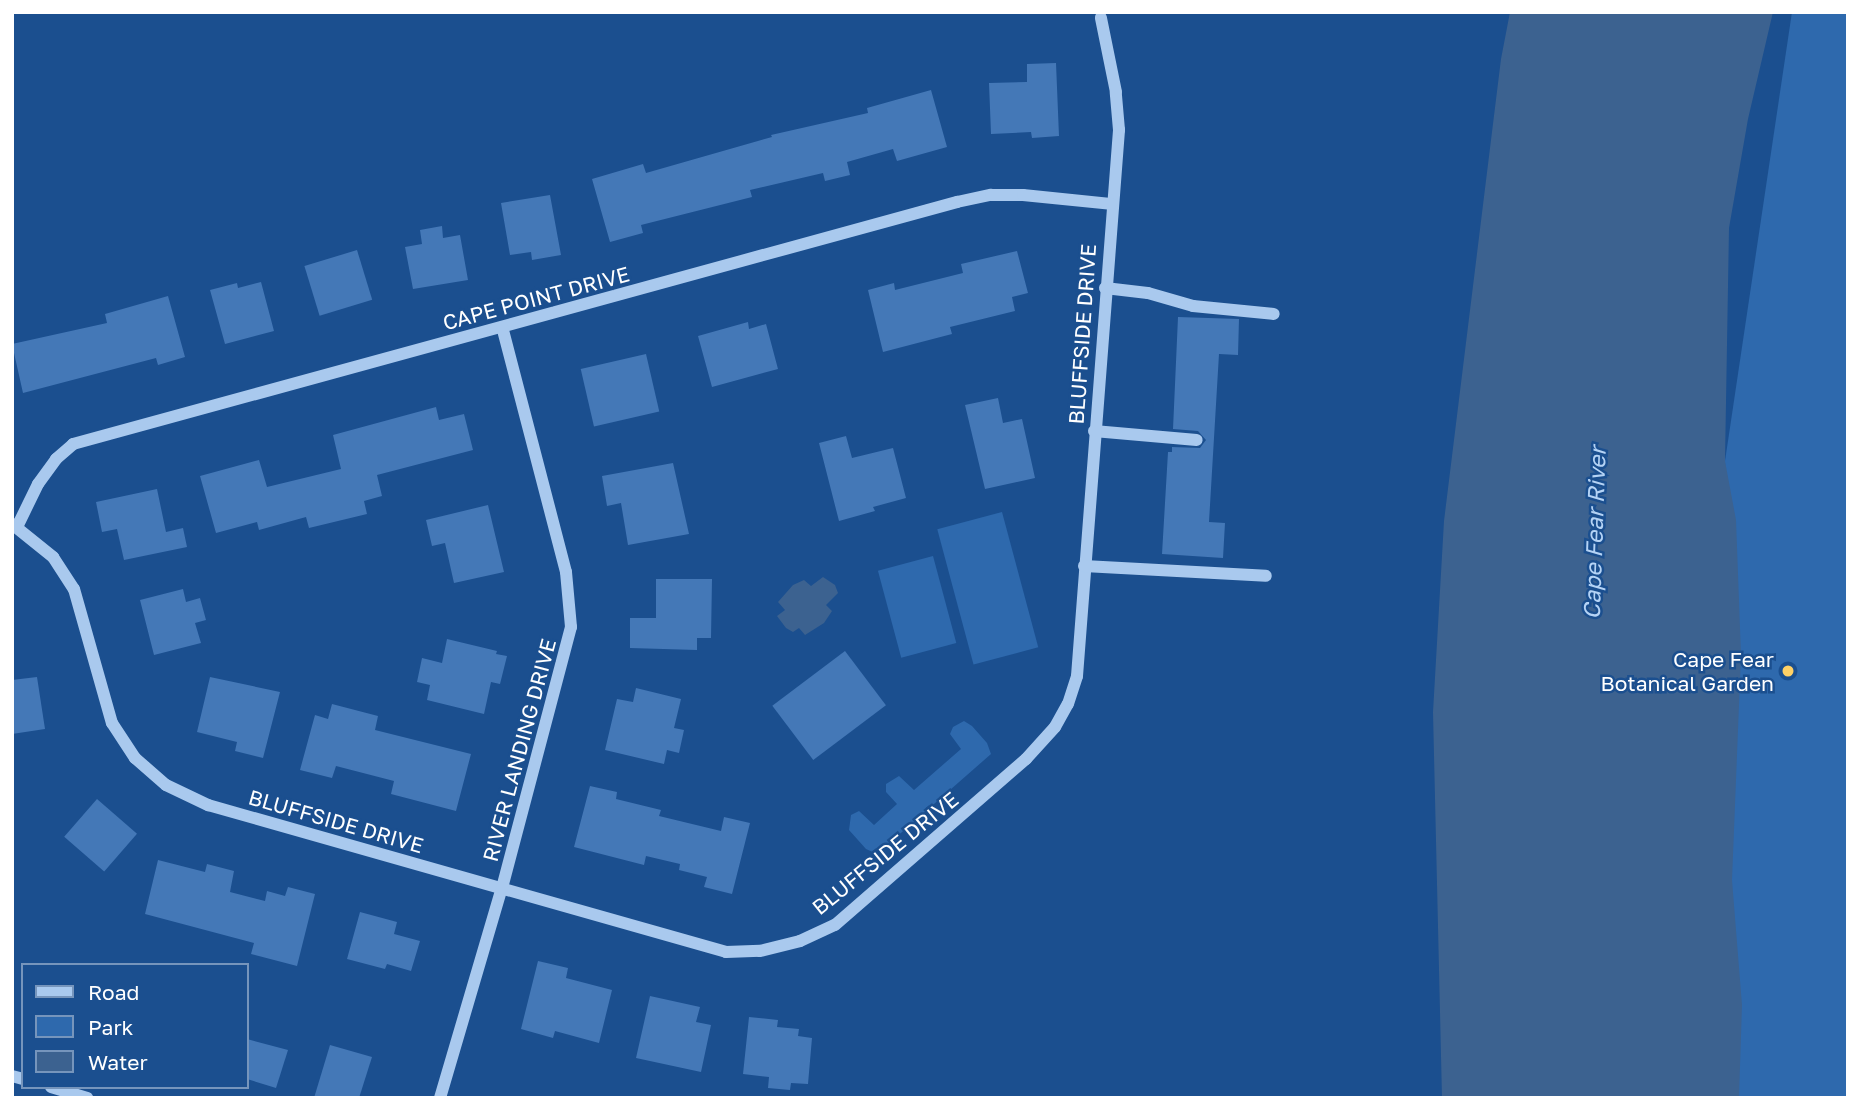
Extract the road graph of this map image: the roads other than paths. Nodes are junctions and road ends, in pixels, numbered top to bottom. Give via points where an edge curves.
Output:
1 (1101, 18) dead end
2 (1111, 204) junction
3 (1105, 288) junction
4 (1274, 314) dead end
5 (502, 327) junction
6 (1094, 431) junction
7 (1197, 440) dead end
8 (15, 525) edge
9 (1084, 566) junction
10 (1266, 576) dead end
11 (502, 888) junction
12 (58, 1089) edge
13 (87, 1098) edge
14 (440, 1098) edge

1 - 2 street, BLUFFSIDE DRIVE via 1119,130
2 - 3 street, BLUFFSIDE DRIVE
2 - 5 street, CAPE POINT DRIVE via 991,195
3 - 4 street via 1148,293 1193,306
3 - 6 street, BLUFFSIDE DRIVE
5 - 8 street, CAPE POINT DRIVE via 73,444 56,458
5 - 11 street, RIVER LANDING DRIVE via 566,572 571,627
6 - 7 street
6 - 9 street, BLUFFSIDE DRIVE
8 - 11 street, BLUFFSIDE DRIVE via 53,557 74,589 112,723 135,758 166,785 208,805
9 - 10 street
9 - 11 street, BLUFFSIDE DRIVE via 1077,676 1055,727 1026,759 835,925 761,951 726,952
11 - 14 street, RIVER LANDING DRIVE
12 - 13 street

